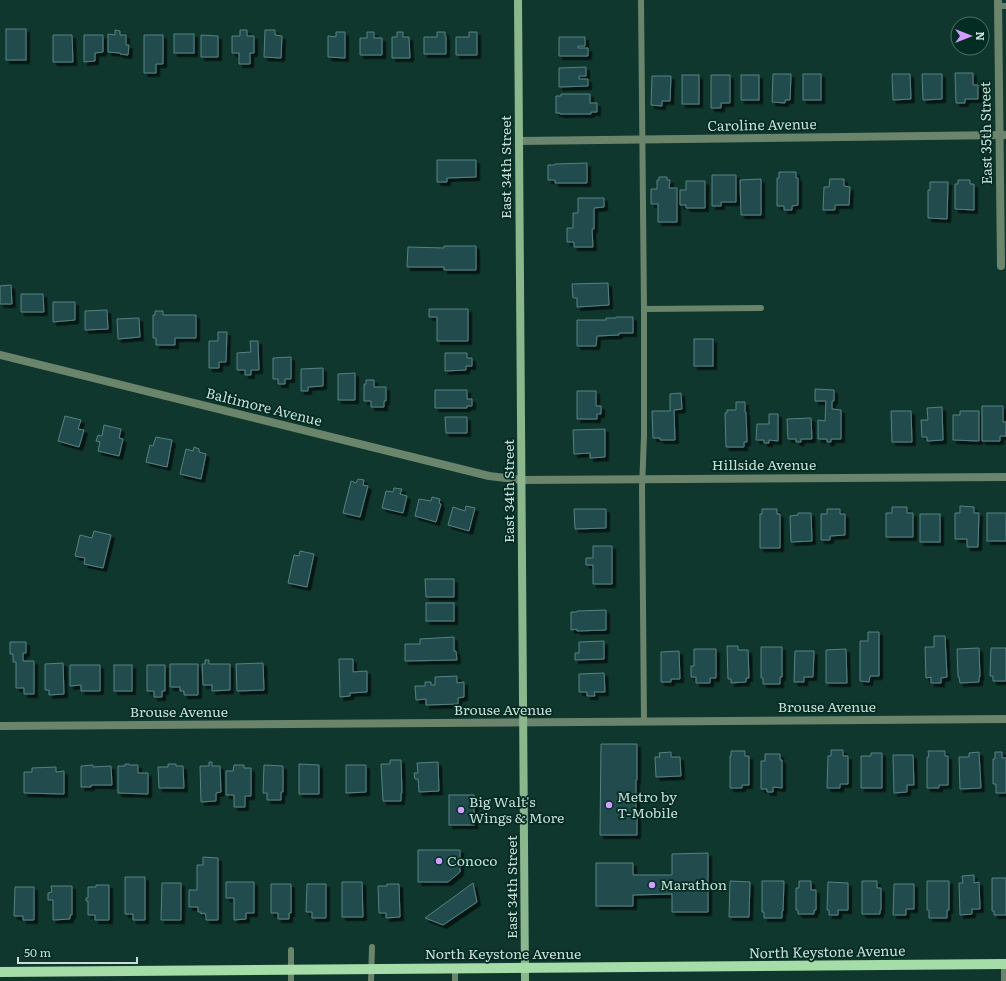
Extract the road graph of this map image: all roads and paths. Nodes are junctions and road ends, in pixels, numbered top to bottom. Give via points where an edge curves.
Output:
1 (518, 0) edge
2 (641, 0) edge
3 (1001, 4) edge
4 (1003, 135) edge
5 (643, 140) junction
6 (519, 141) junction
7 (1001, 266) dead end
8 (761, 308) dead end
9 (644, 309) junction
10 (0, 356) edge
11 (1006, 476) edge
12 (642, 478) junction
13 (522, 480) junction
14 (1006, 719) edge
15 (524, 722) junction
16 (644, 722) junction
17 (0, 726) edge
18 (372, 947) dead end
19 (291, 950) dead end
20 (1005, 964) edge
21 (525, 968) junction
22 (371, 969) junction
23 (455, 969) junction
24 (291, 970) junction
25 (0, 972) edge
26 (291, 981) edge
27 (371, 981) edge
28 (455, 981) edge
29 (525, 981) edge
30 (1005, 981) edge

1 - 6 main road, East 34th Street
2 - 5 lane
3 - 4 street, East 35th Street
4 - 5 street, Caroline Avenue
4 - 7 street, East 35th Street
5 - 6 street, Caroline Avenue
5 - 9 lane
6 - 13 main road, East 34th Street
8 - 9 lane
9 - 12 lane
10 - 13 street, Baltimore Avenue via 489,476
11 - 12 street, Hillside Avenue
12 - 13 street, Hillside Avenue
12 - 16 lane
13 - 15 main road, East 34th Street
14 - 16 street, Brouse Avenue
15 - 16 street, Brouse Avenue
15 - 17 street, Brouse Avenue
15 - 21 main road, East 34th Street
18 - 22 lane
19 - 24 lane
20 - 21 main road, North Keystone Avenue
20 - 30 street
21 - 23 main road, North Keystone Avenue
21 - 29 main road, East 34th Street
22 - 23 main road, North Keystone Avenue
22 - 24 main road, North Keystone Avenue
22 - 27 lane
23 - 28 lane
24 - 25 main road, North Keystone Avenue
24 - 26 lane

